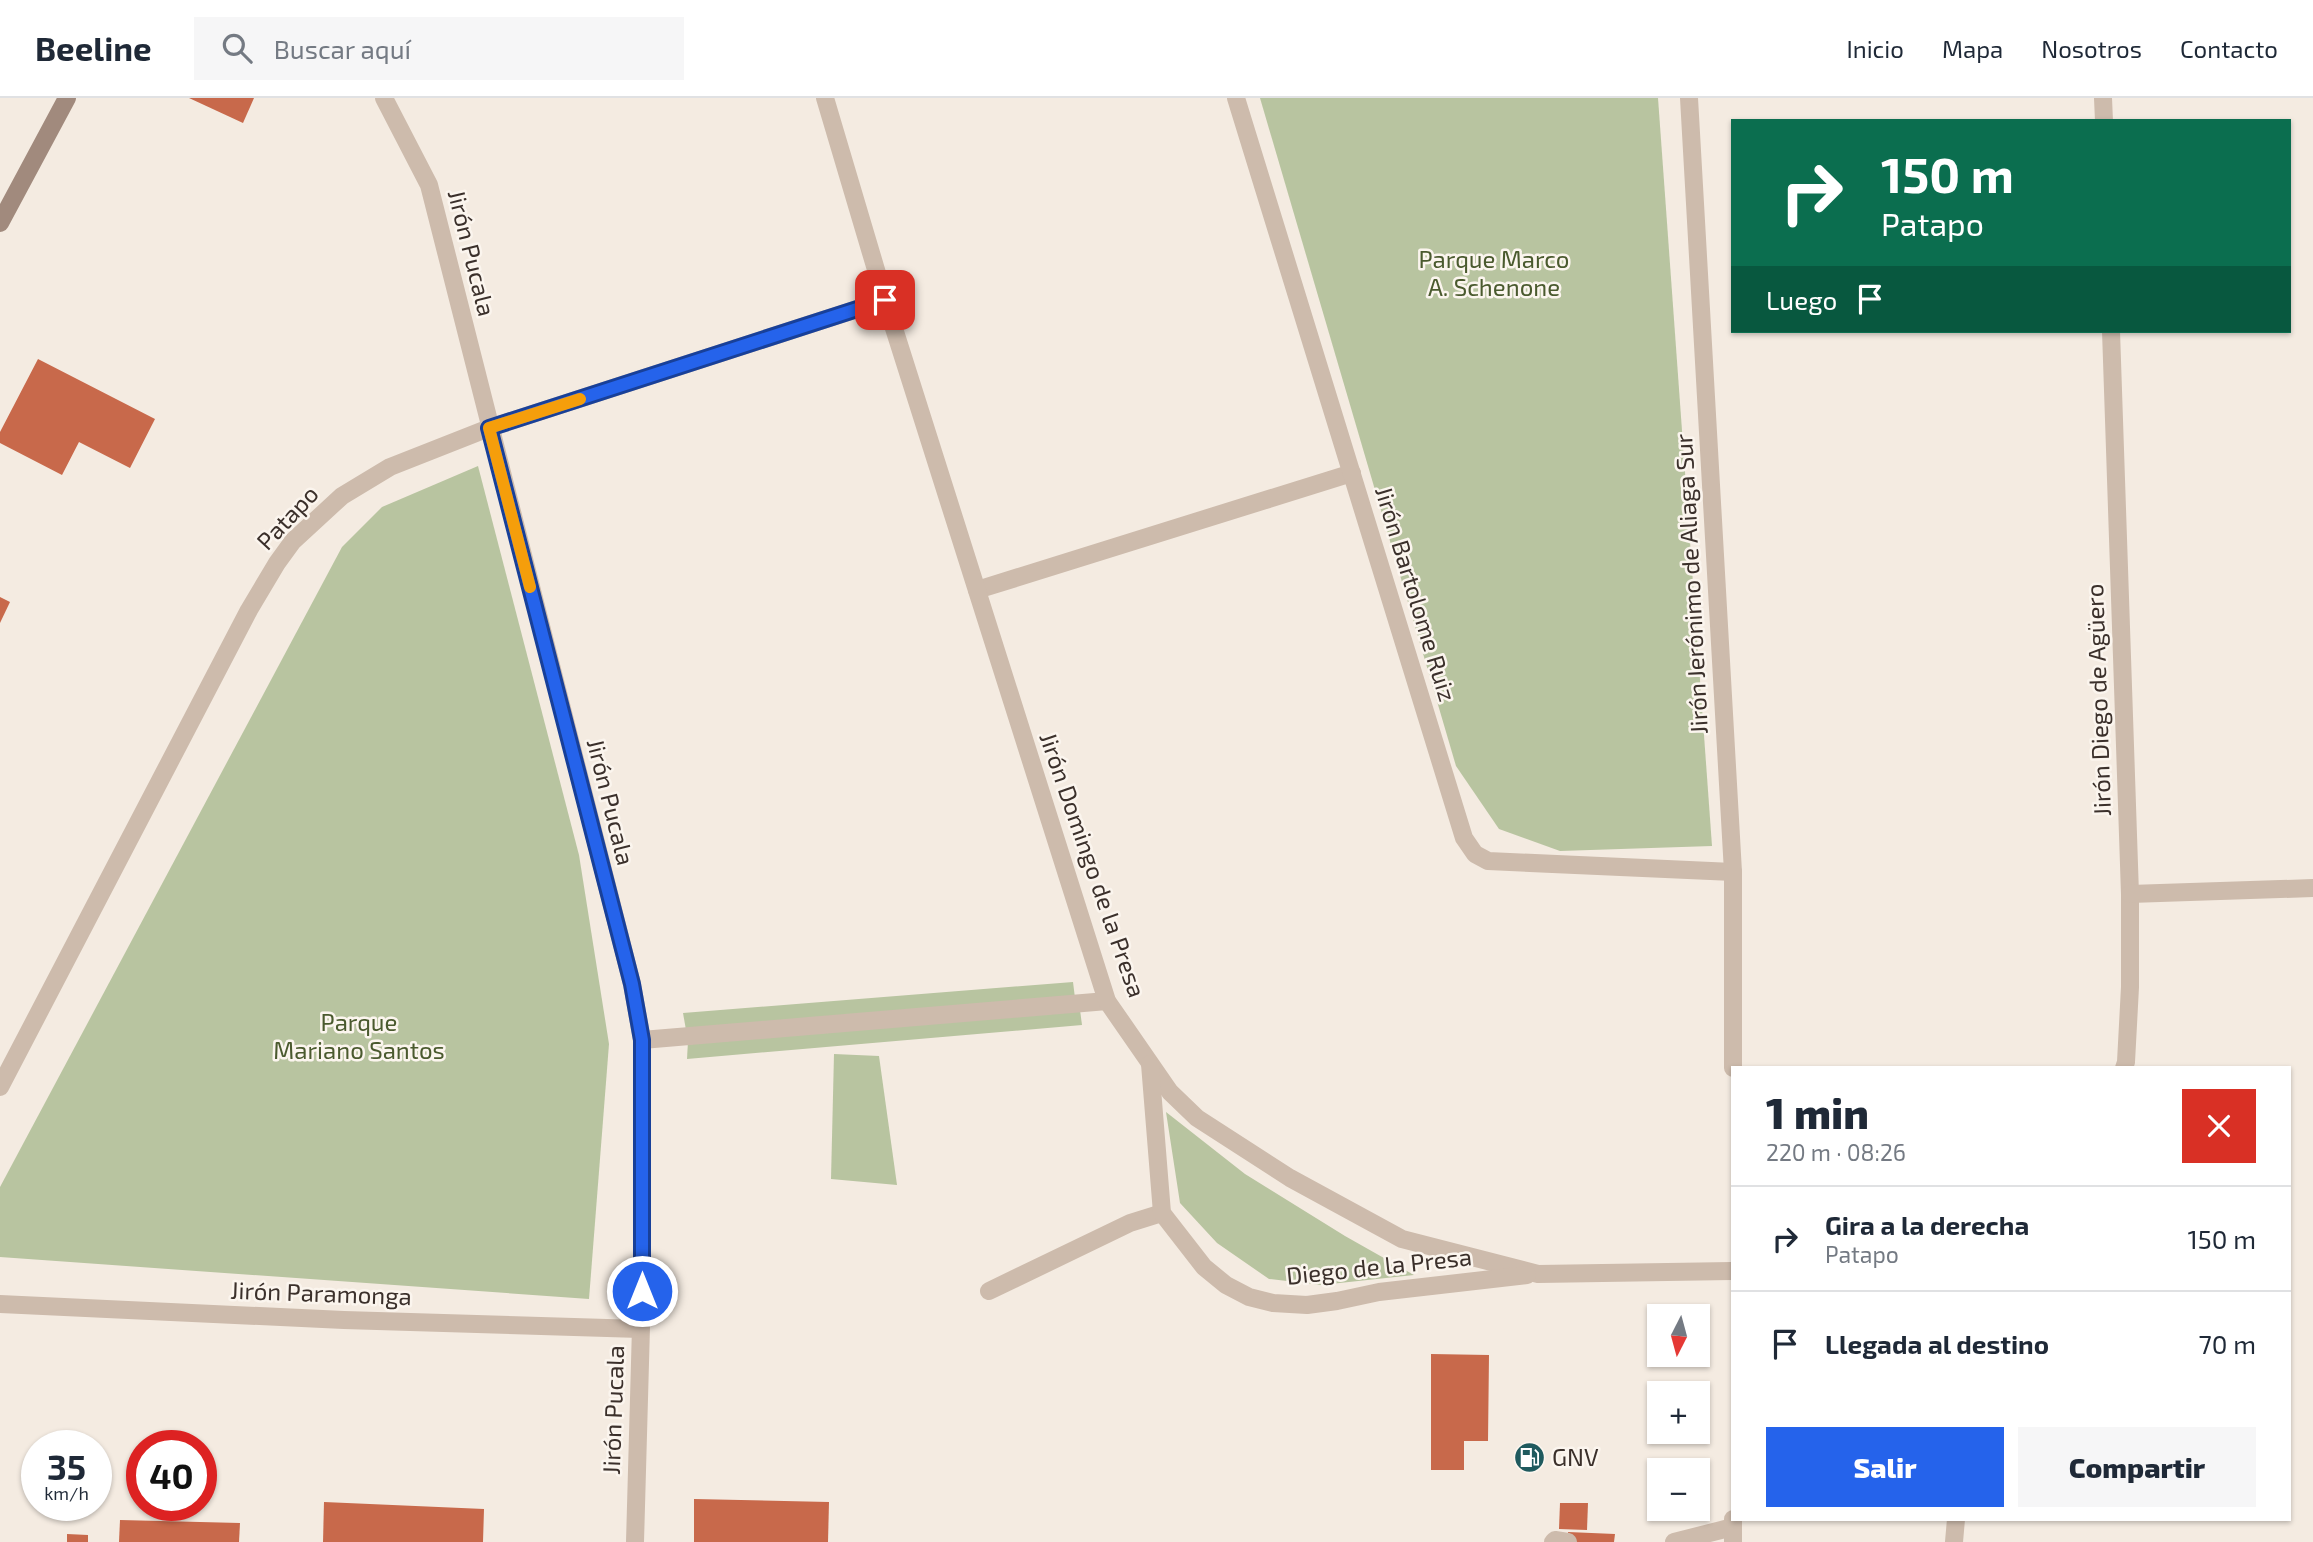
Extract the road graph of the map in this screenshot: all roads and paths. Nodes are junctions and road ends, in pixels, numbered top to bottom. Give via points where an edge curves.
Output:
1 (67, 98) edge
2 (384, 98) edge
3 (825, 98) edge
4 (1236, 98) edge
5 (1689, 98) edge
6 (2103, 98) edge
7 (2104, 119) edge
8 (0, 223) edge
9 (885, 300) junction
10 (2111, 333) edge
11 (489, 428) junction
12 (1352, 473) junction
13 (977, 590) junction
14 (1733, 872) junction
15 (2313, 888) edge
16 (2130, 894) junction
17 (1107, 1001) junction
18 (642, 1040) junction
19 (1149, 1061) junction
20 (1733, 1066) edge
21 (2125, 1066) edge
22 (0, 1087) edge
23 (1162, 1213) junction
24 (1731, 1271) edge
25 (1538, 1274) junction
26 (989, 1291) dead end
27 (0, 1304) edge
28 (640, 1329) junction
29 (1956, 1521) edge
30 (1733, 1529) edge
31 (635, 1542) edge
32 (1553, 1542) edge
33 (1568, 1542) edge
34 (1674, 1542) edge
35 (1954, 1542) edge

1 - 8 main road
2 - 11 street, Jirón Pucala via 429,185
3 - 9 street, Jirón Domingo de la Presa
4 - 12 street, Jirón Bartolome Ruiz
5 - 14 street, Jirón Jerónimo de Aliaga Sur
6 - 7 street
9 - 11 street, Patapo
9 - 13 street, Jirón Domingo de la Presa
10 - 16 street, Jirón Diego de Agüero
11 - 18 street, Jirón Pucala via 632,984
11 - 22 street, Patapo via 367,479 293,541 249,610
12 - 13 street
12 - 14 street, Jirón Bartolome Ruiz via 1464,838 1475,854 1488,861
13 - 17 street, Jirón Domingo de la Presa
14 - 20 street, Jirón Jerónimo de Aliaga Sur
15 - 16 street
16 - 21 street, Jirón Diego de Agüero
17 - 18 street
17 - 19 street, Jirón Domingo de la Presa
18 - 28 street, Jirón Pucala
19 - 23 street
19 - 25 street, Jirón Domingo de la Presa via 1170,1092 1197,1118 1290,1178 1402,1239
23 - 25 street, Diego de la Presa via 1204,1267 1226,1285 1273,1303 1307,1305
23 - 26 street via 1130,1223
24 - 25 street, Jirón Domingo de la Presa
27 - 28 street, Jirón Paramonga
28 - 31 street, Jirón Pucala
29 - 35 street
30 - 34 street
32 - 33 street

